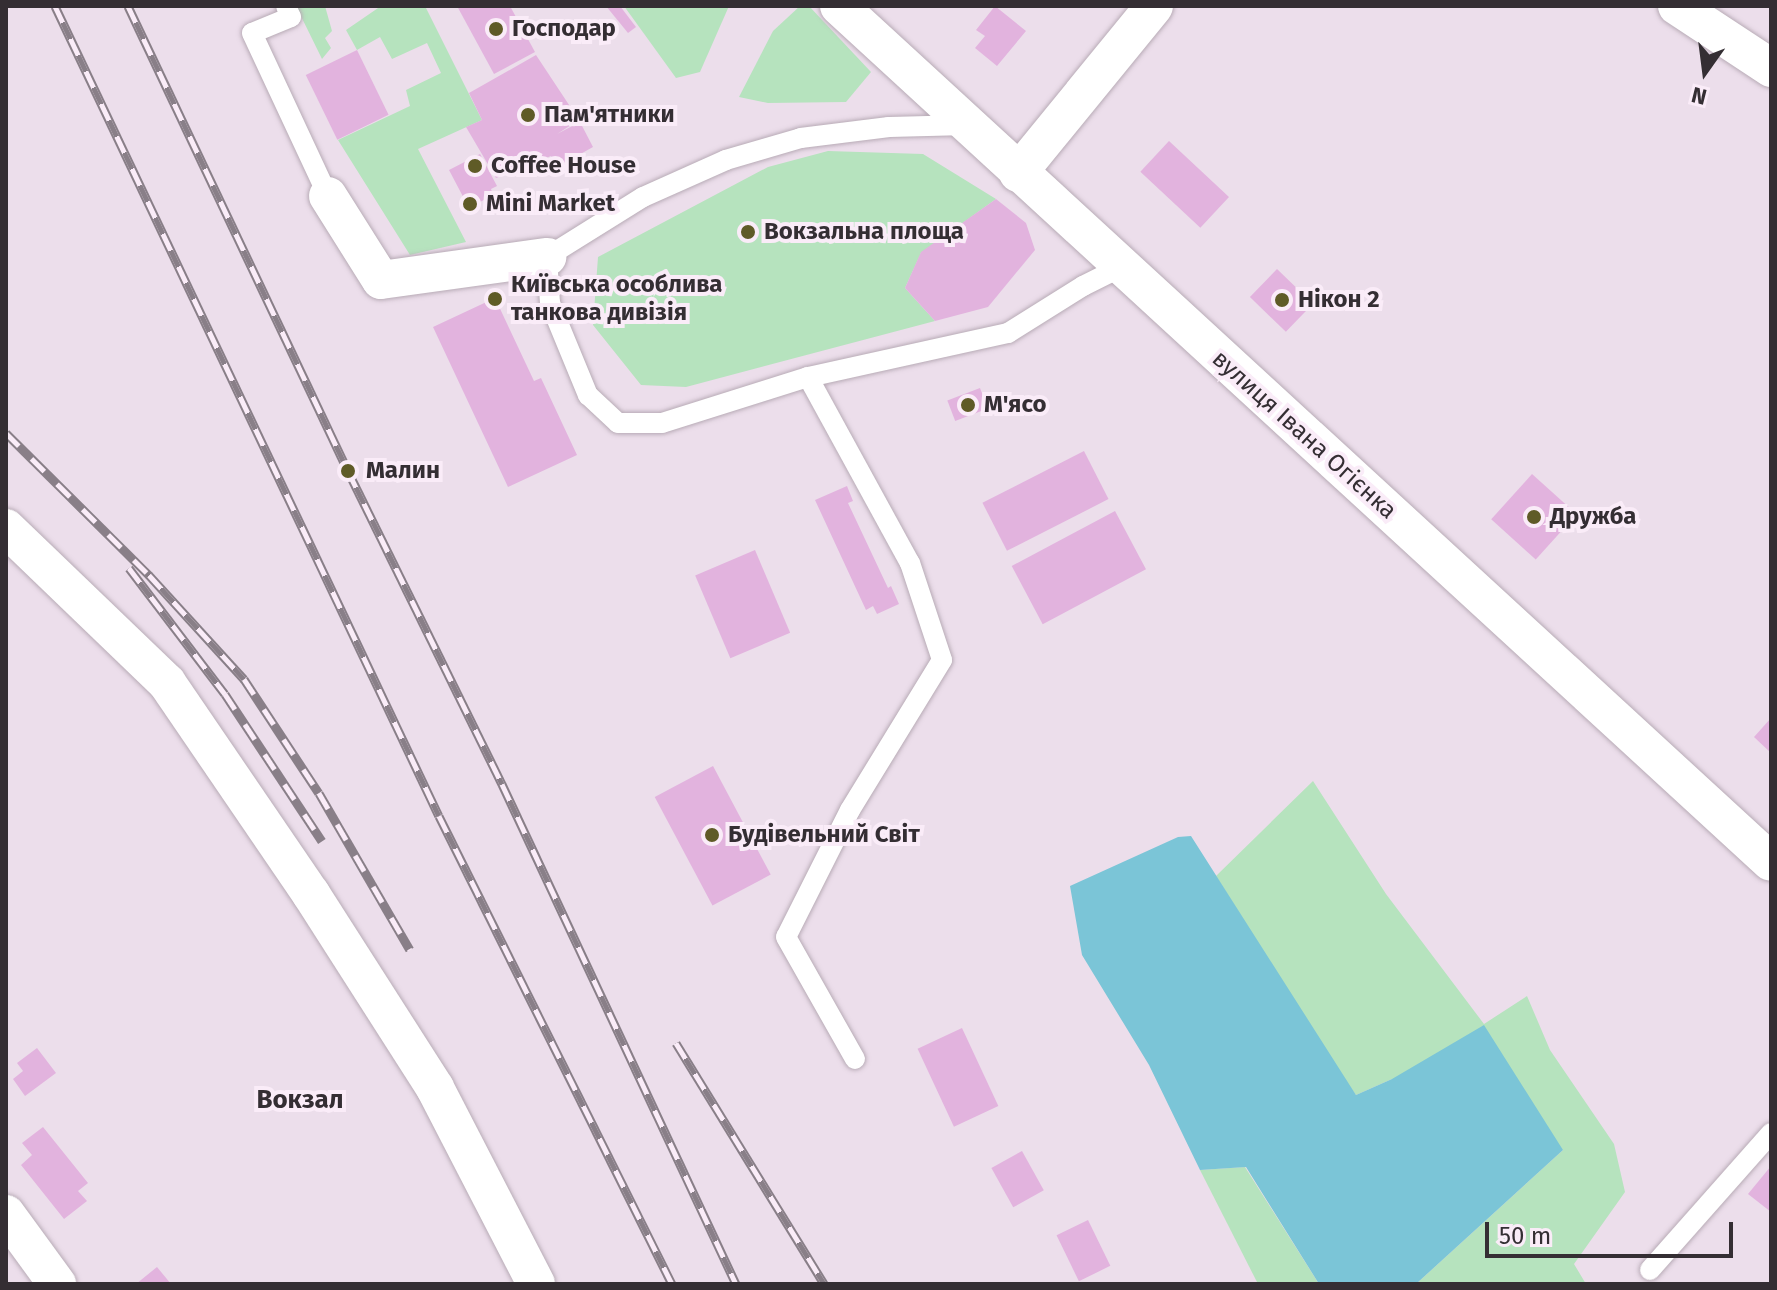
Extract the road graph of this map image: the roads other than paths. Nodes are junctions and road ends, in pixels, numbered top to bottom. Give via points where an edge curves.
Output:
1 (286, 6) edge
2 (839, 6) edge
3 (1154, 6) edge
4 (1677, 6) edge
5 (1771, 68) edge
6 (967, 125) junction
7 (1018, 173) junction
8 (328, 196) joint
9 (547, 257) junction
10 (1121, 267) junction
11 (808, 377) junction
12 (6, 528) edge
13 (1771, 862) edge
14 (855, 1059) dead end
15 (1771, 1133) edge
16 (6, 1214) edge
17 (1650, 1270) dead end
18 (57, 1284) edge
19 (536, 1284) edge

1 - 8 lane via 291,17 252,33
2 - 6 street, вулиця Івана Огієнка
3 - 7 street
4 - 5 street
6 - 7 street, вулиця Івана Огієнка
6 - 9 lane via 889,127 801,138 726,160 643,197
7 - 10 street, вулиця Івана Огієнка
8 - 9 street via 381,280
9 - 11 lane via 550,303 588,395 618,423 662,423
10 - 11 lane via 1008,333
10 - 13 street, вулиця Івана Огієнка
11 - 14 lane via 910,563 942,660 850,810 786,937
12 - 19 street via 167,683 435,1088
15 - 17 lane
16 - 18 street

